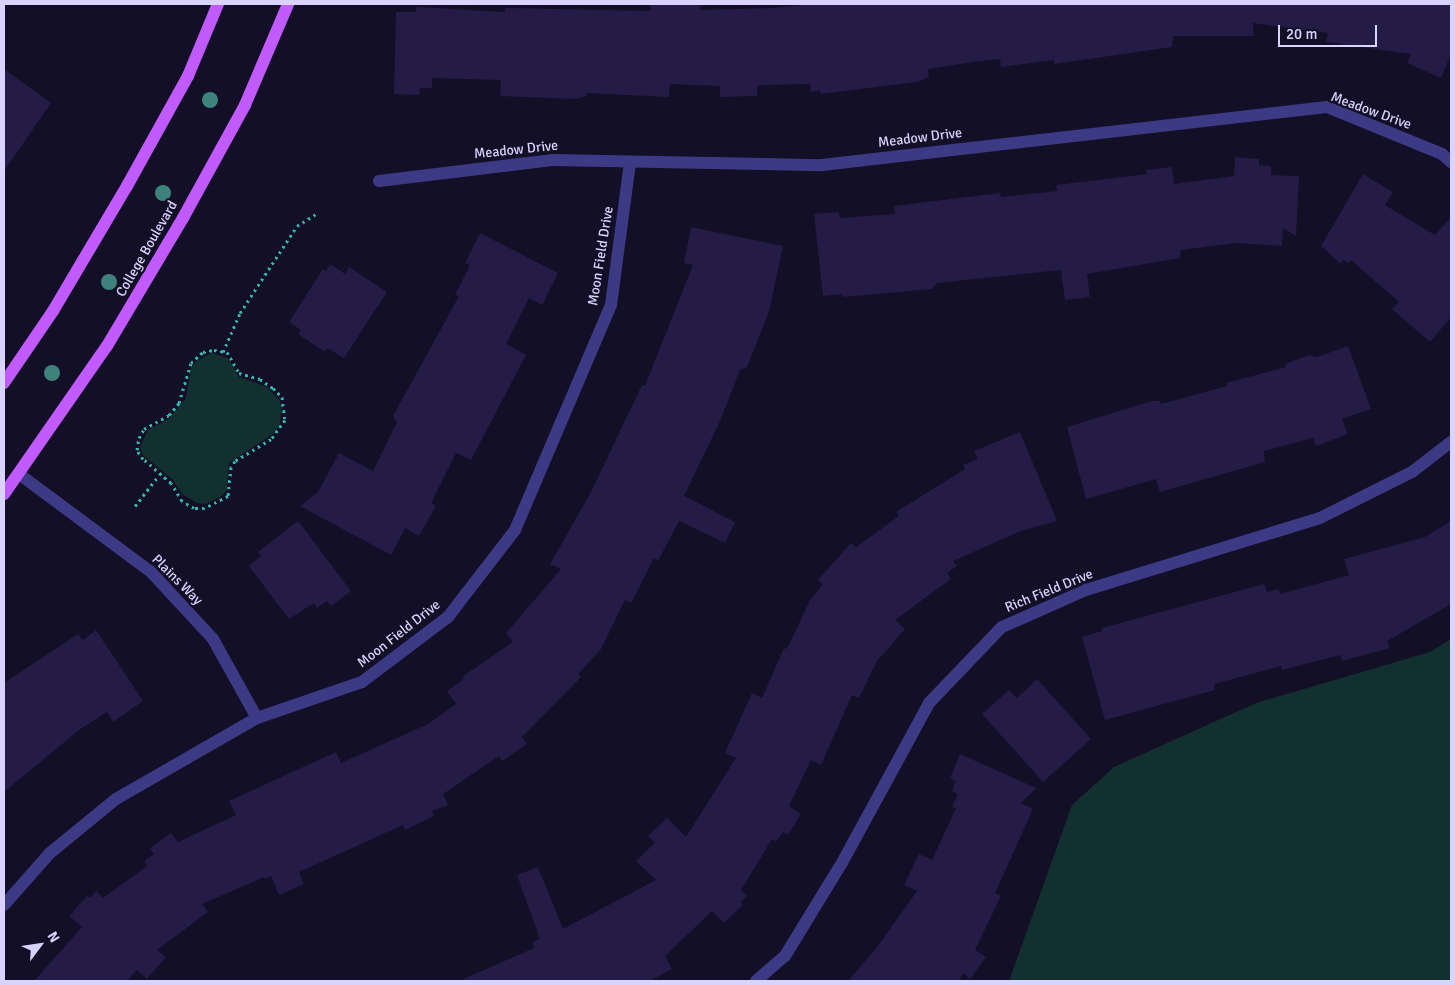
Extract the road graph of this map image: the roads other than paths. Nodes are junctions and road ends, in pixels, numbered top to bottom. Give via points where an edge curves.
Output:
1 (218, 4) edge
2 (288, 4) edge
3 (630, 162) junction
4 (1451, 162) edge
5 (379, 181) dead end
6 (4, 383) edge
7 (1451, 442) edge
8 (19, 474) junction
9 (4, 494) edge
10 (257, 718) junction
11 (4, 906) edge
12 (756, 981) edge

1 - 6 main road via 188,76 127,186 53,311
2 - 8 main road, College Boulevard via 245,105 183,218 107,346
3 - 4 street, Meadow Drive via 822,165 1326,107 1442,154
3 - 5 street, Meadow Drive via 552,160
3 - 10 street, Moon Field Drive via 611,305 515,530 448,617 362,682
7 - 12 street, Rich Field Drive via 1412,472 1320,518 1086,590 1002,626 929,703 843,861 785,956
8 - 9 main road, College Boulevard
8 - 10 street, Plains Way via 151,572 213,640
10 - 11 street, Moon Field Drive via 116,798 50,853

